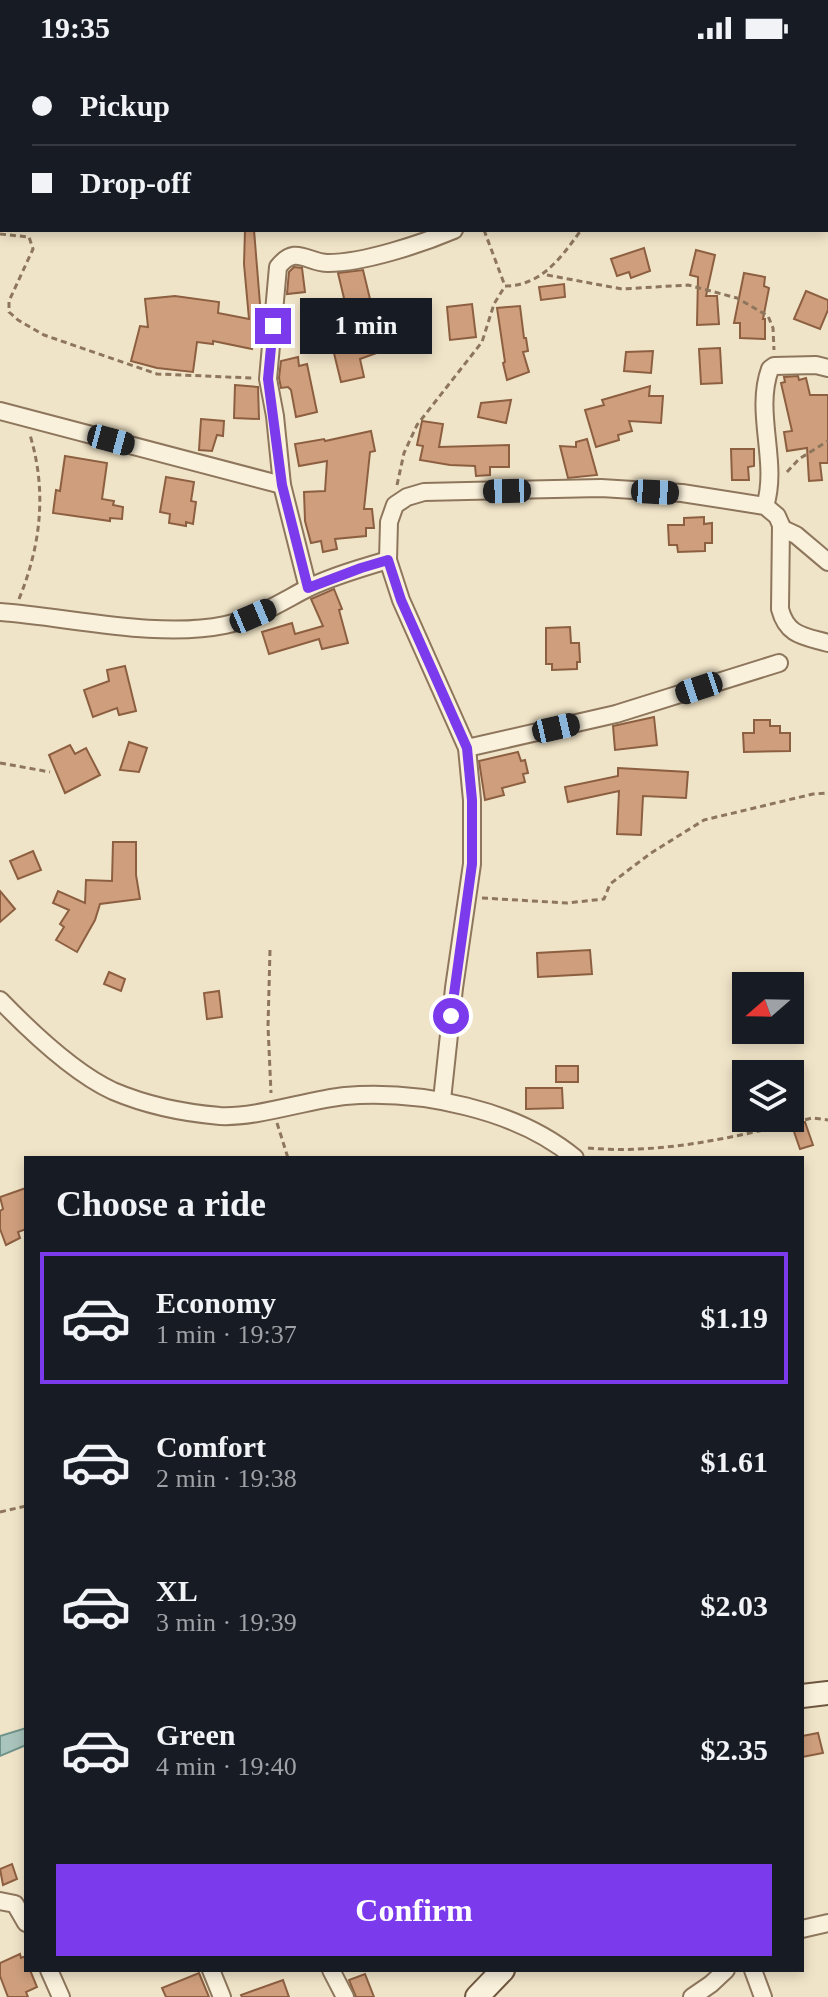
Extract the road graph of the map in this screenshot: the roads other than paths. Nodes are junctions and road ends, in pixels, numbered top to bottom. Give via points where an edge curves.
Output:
1 (449, 232) edge
2 (828, 368) edge
3 (0, 411) edge
4 (282, 485) junction
5 (768, 498) junction
6 (781, 528) junction
7 (388, 560) junction
8 (828, 562) edge
9 (308, 588) junction
10 (7, 613) edge
11 (828, 643) edge
12 (779, 663) dead end
13 (467, 748) junction
14 (0, 1000) edge
15 (442, 1100) junction
16 (573, 1156) edge
17 (828, 1693) edge
18 (804, 1696) edge
19 (0, 1901) edge
20 (24, 1920) edge
21 (828, 1923) edge
22 (804, 1929) edge
23 (50, 1972) edge
24 (212, 1972) edge
25 (332, 1972) edge
26 (501, 1972) edge
27 (724, 1972) edge
28 (754, 1972) edge
29 (61, 1997) edge
30 (222, 1997) edge
31 (345, 1997) edge
32 (477, 1997) edge
33 (692, 1997) edge
34 (763, 1997) edge

1 - 4 street via 342,262 324,264 296,255 278,267 268,379
2 - 5 street via 774,366 768,375
3 - 4 street
4 - 9 street
5 - 6 street
5 - 7 street via 601,488 424,492 395,505
6 - 8 street
6 - 11 street via 783,619 797,634
7 - 9 street
7 - 13 street
9 - 10 street via 225,625 186,629
12 - 13 street via 616,714
13 - 15 street via 472,864
14 - 15 street via 68,1062 112,1090 155,1105 222,1116 346,1096
15 - 16 street via 485,1112 557,1143
17 - 18 street
19 - 20 street via 15,1904
21 - 22 street
23 - 29 street
24 - 30 street
25 - 31 street
26 - 32 street
27 - 33 street
28 - 34 street

